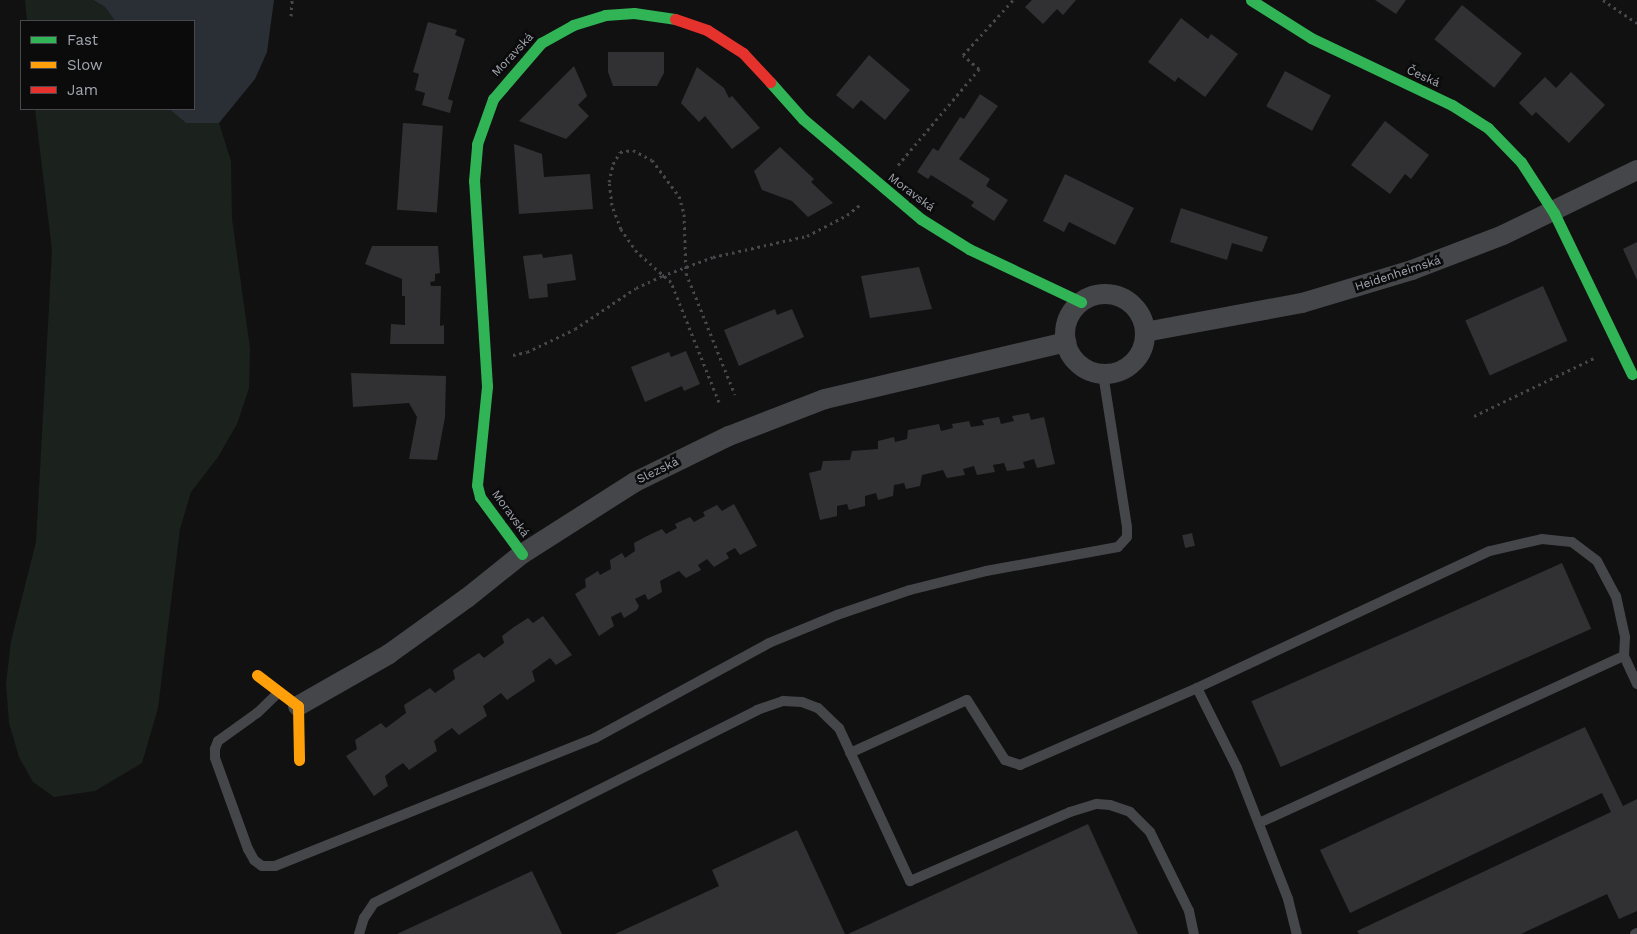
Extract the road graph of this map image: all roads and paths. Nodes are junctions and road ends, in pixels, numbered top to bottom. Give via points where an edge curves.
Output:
1 (292, 0) edge
2 (1013, 0) edge
3 (1251, 0) edge
4 (1603, 0) edge
5 (290, 16) dead end
6 (1637, 23) edge
7 (1637, 170) edge
8 (880, 187) junction
9 (1554, 212) junction
10 (687, 266) junction
11 (662, 276) junction
12 (1081, 302) junction
13 (1145, 332) junction
14 (1066, 342) junction
15 (1618, 346) junction
16 (486, 359) junction
17 (1103, 373) junction
18 (1632, 374) dead end
19 (735, 396) dead end
20 (719, 402) dead end
21 (1474, 416) dead end
22 (522, 554) junction
23 (1624, 656) junction
24 (257, 675) dead end
25 (1637, 684) edge
26 (1197, 688) junction
27 (279, 692) junction
28 (298, 706) junction
29 (850, 753) junction
30 (299, 760) dead end
31 (1259, 823) junction
32 (359, 934) edge
33 (1194, 934) edge
34 (1296, 934) edge

1 - 5 path
2 - 8 path via 963,55 979,69
3 - 9 street, Česká via 1312,38 1452,105 1488,128 1521,162
4 - 6 path
7 - 9 street, Heidenheimská
8 - 10 path via 847,216 807,236
8 - 12 street, Moravská via 921,219 969,248
8 - 16 street, Moravská via 803,119 743,53 707,30 672,18 634,13 606,15 574,25 541,43 511,75 483,120 474,181
9 - 13 street, Heidenheimská via 1455,254 1331,295 1270,310
9 - 15 street, Česká
10 - 11 path
10 - 11 path via 684,214 678,196 652,160 633,150 620,152 609,182 612,206 621,230
10 - 19 path via 686,273
11 - 16 path via 636,288 575,329 527,352
11 - 20 path via 670,282
12 - 13 street via 1104,294 1116,296 1137,309
12 - 14 street via 1067,320
13 - 17 street via 1137,357 1116,372
14 - 17 street via 1079,364
14 - 22 street, Slezská via 825,399 729,436 635,482
15 - 18 street, Česká
15 - 21 path
16 - 22 street, Moravská via 487,386 477,485 480,498
17 - 27 lane via 1127,527 1126,537 1118,547 986,571 910,590 836,615 769,643 595,738 275,866 262,866 248,849 215,758 215,749 218,741 257,714
22 - 28 street, Slezská via 388,654
23 - 25 lane
23 - 26 lane via 1625,637 1616,596 1597,561 1572,542 1542,539 1490,551
23 - 31 lane
24 - 27 street
26 - 29 lane via 1020,765 1005,760 967,700
26 - 31 lane via 1237,768
27 - 28 street
28 - 30 street
29 - 32 lane via 839,728 818,708 802,702 783,701 757,710 374,904 364,918
29 - 33 lane via 910,881 1070,812 1097,804 1110,805 1130,812 1150,832 1189,911
31 - 34 lane via 1288,899

